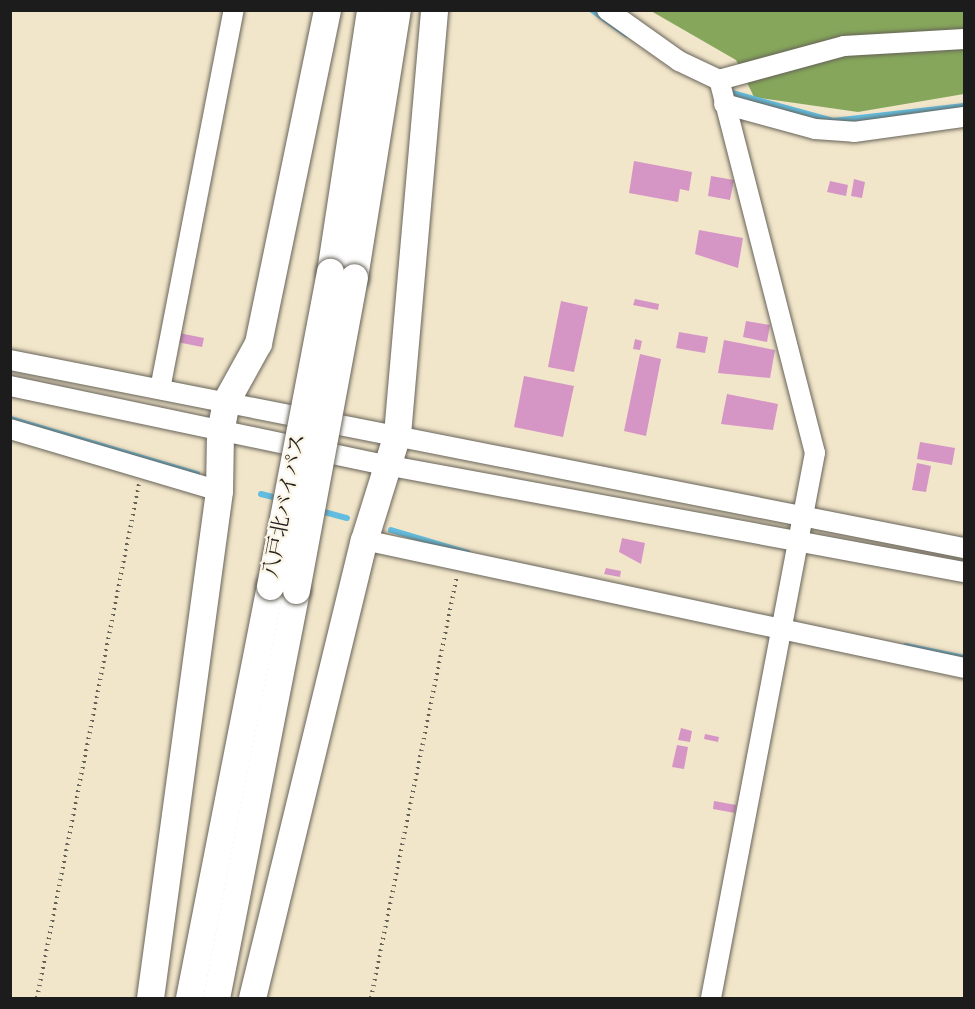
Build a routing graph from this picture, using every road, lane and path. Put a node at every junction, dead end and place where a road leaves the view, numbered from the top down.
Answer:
1 (234, 10) edge
2 (327, 10) edge
3 (370, 10) edge
4 (397, 10) edge
5 (434, 10) edge
6 (607, 10) edge
7 (964, 39) edge
8 (719, 80) junction
9 (724, 104) junction
10 (964, 117) edge
11 (342, 275) junction
12 (10, 360) edge
13 (10, 386) edge
14 (160, 389) junction
15 (226, 400) junction
16 (10, 429) edge
17 (220, 432) junction
18 (397, 434) junction
19 (391, 466) junction
20 (142, 468) junction
21 (219, 491) junction
22 (805, 514) junction
23 (364, 540) junction
24 (801, 540) junction
25 (964, 548) edge
26 (460, 561) junction
27 (964, 572) edge
28 (283, 588) junction
29 (782, 631) junction
30 (964, 668) edge
31 (37, 999) edge
32 (150, 999) edge
33 (189, 999) edge
34 (216, 999) edge
35 (252, 999) edge
36 (371, 999) edge
37 (711, 999) edge

1 - 14 street
2 - 15 highway
3 - 11 highway, 八戸北バイパス
4 - 11 highway, 八戸北バイパス
5 - 18 highway
6 - 8 street
7 - 8 street
8 - 9 street
9 - 10 street
9 - 22 street
11 - 28 highway, 八戸北バイパス, bridge
12 - 14 street
13 - 17 street
14 - 15 street
15 - 17 highway
15 - 18 street
16 - 20 street
17 - 19 street
17 - 21 highway
18 - 19 highway
18 - 22 street
19 - 23 highway
19 - 24 street
20 - 21 street
20 - 31 path
21 - 32 highway
22 - 24 street
22 - 25 street
23 - 26 street
23 - 35 highway
24 - 27 street
24 - 29 street
26 - 29 street
26 - 36 path
28 - 33 highway, 八戸北バイパス
28 - 34 highway, 八戸北バイパス
29 - 30 street
29 - 37 street

